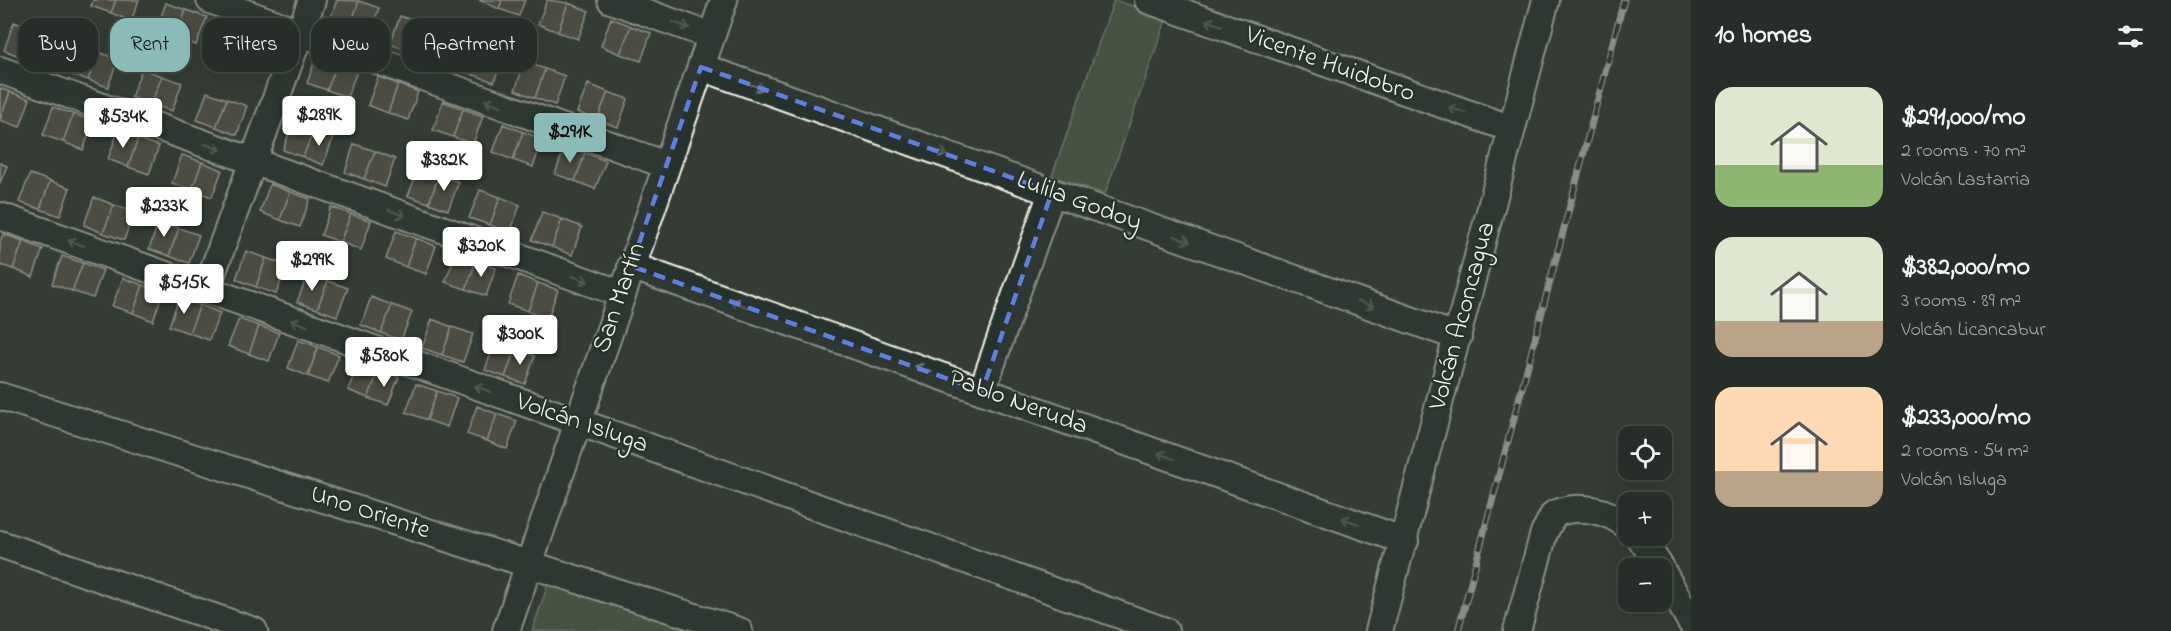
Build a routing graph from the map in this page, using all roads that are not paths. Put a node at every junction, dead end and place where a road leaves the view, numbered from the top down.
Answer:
1 (210, 0) edge
2 (312, 0) edge
3 (612, 0) edge
4 (724, 0) edge
5 (1149, 0) edge
6 (1546, 0) edge
7 (300, 33) junction
8 (711, 36) junction
9 (701, 67) junction
10 (0, 70) edge
11 (1512, 129) junction
12 (253, 161) junction
13 (666, 165) junction
14 (1052, 192) junction
15 (0, 216) edge
16 (632, 266) junction
17 (206, 290) junction
18 (622, 294) junction
19 (1458, 337) junction
20 (982, 391) junction
21 (0, 396) edge
22 (578, 423) junction
23 (1618, 520) edge
24 (1405, 541) junction
25 (0, 544) edge
26 (529, 564) junction
27 (1672, 589) edge
28 (1691, 622) edge
29 (254, 631) edge
30 (506, 631) edge
31 (739, 631) edge
32 (1165, 631) edge
33 (1379, 631) edge
34 (1517, 631) edge

1 - 7 street
2 - 7 street
3 -> 8 street
4 - 8 street, San Martín
11 -> 5 street, Vicente Huidobro
6 - 11 street, Volcán Aconcagua
7 - 12 street
13 -> 7 street
8 - 9 street, San Martín
9 - 13 street, San Martín
9 -> 14 street, Lulila Godoy
10 -> 12 street
11 - 19 street, Volcán Aconcagua
12 - 17 street
12 -> 18 street
13 - 16 street, San Martín
14 -> 19 street, Lulila Godoy
14 - 20 street
17 -> 15 street, Volcán Isluga
16 - 18 street, San Martín
20 -> 16 street, Pablo Neruda
22 -> 17 street, Volcán Isluga
18 - 22 street, San Martín
19 - 24 street, Volcán Aconcagua
24 -> 20 street, Pablo Neruda
21 - 26 street, Uno Oriente
22 - 26 street, San Martín
22 - 32 street, Volcán Isluga
23 - 34 street
24 - 33 street, Volcán Aconcagua
25 - 29 street
26 - 30 street, San Martín
26 - 31 street, Uno Oriente
27 - 28 street

